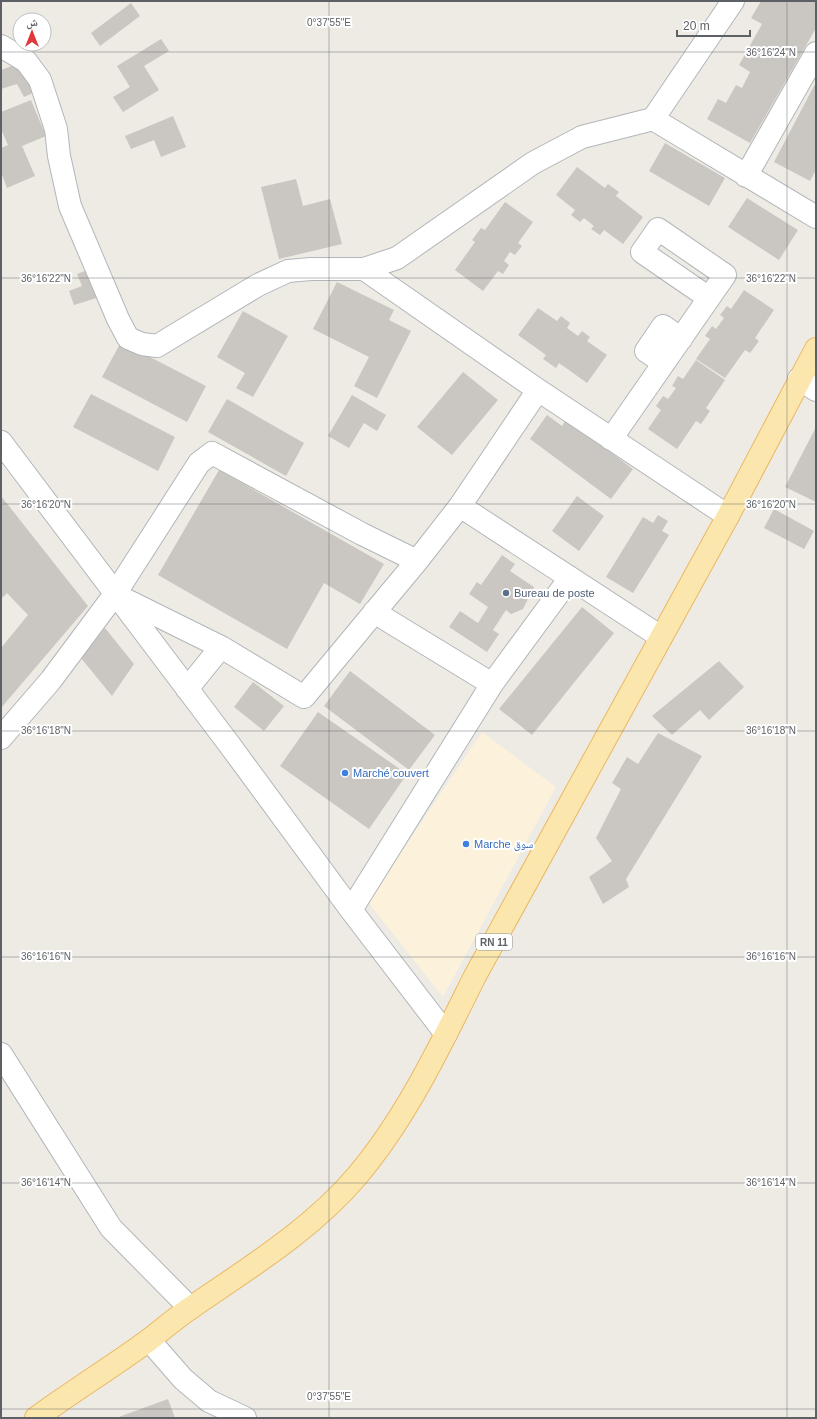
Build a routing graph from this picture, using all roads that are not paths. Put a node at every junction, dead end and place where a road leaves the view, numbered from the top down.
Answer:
1 (733, 1) edge
2 (1, 46) edge
3 (816, 52) edge
4 (653, 119) junction
5 (746, 176) junction
6 (816, 217) edge
7 (364, 269) junction
8 (709, 298) dead end
9 (816, 349) edge
10 (808, 385) edge
11 (538, 390) junction
12 (611, 439) junction
13 (1, 442) edge
14 (460, 506) junction
15 (728, 516) junction
16 (418, 561) junction
17 (570, 578) junction
18 (116, 594) junction
19 (374, 612) junction
20 (661, 637) junction
21 (221, 647) junction
22 (492, 684) junction
23 (187, 689) junction
24 (1, 738) edge
25 (351, 910) junction
26 (446, 1034) junction
27 (1, 1054) edge
28 (190, 1308) junction
29 (149, 1340) junction
30 (36, 1418) edge
31 (245, 1418) edge

1 - 4 street
2 - 7 street
3 - 5 street
4 - 5 street
4 - 7 street
5 - 6 street
7 - 11 street
8 - 12 street
9 - 10 main road, RN 11
10 - 15 main road, RN 11
11 - 12 street
11 - 14 street
12 - 15 street
13 - 18 street
14 - 16 street
14 - 17 street
15 - 20 main road, RN 11
16 - 18 street
16 - 19 street
17 - 20 street
17 - 22 street
18 - 21 street
18 - 23 street
18 - 24 street
19 - 21 street
19 - 22 street
20 - 26 main road, RN 11
21 - 23 street
22 - 25 street
23 - 25 street
25 - 26 street
26 - 28 main road, RN 11
27 - 28 street
28 - 29 main road, RN 11
29 - 30 main road, RN 11
29 - 31 street

